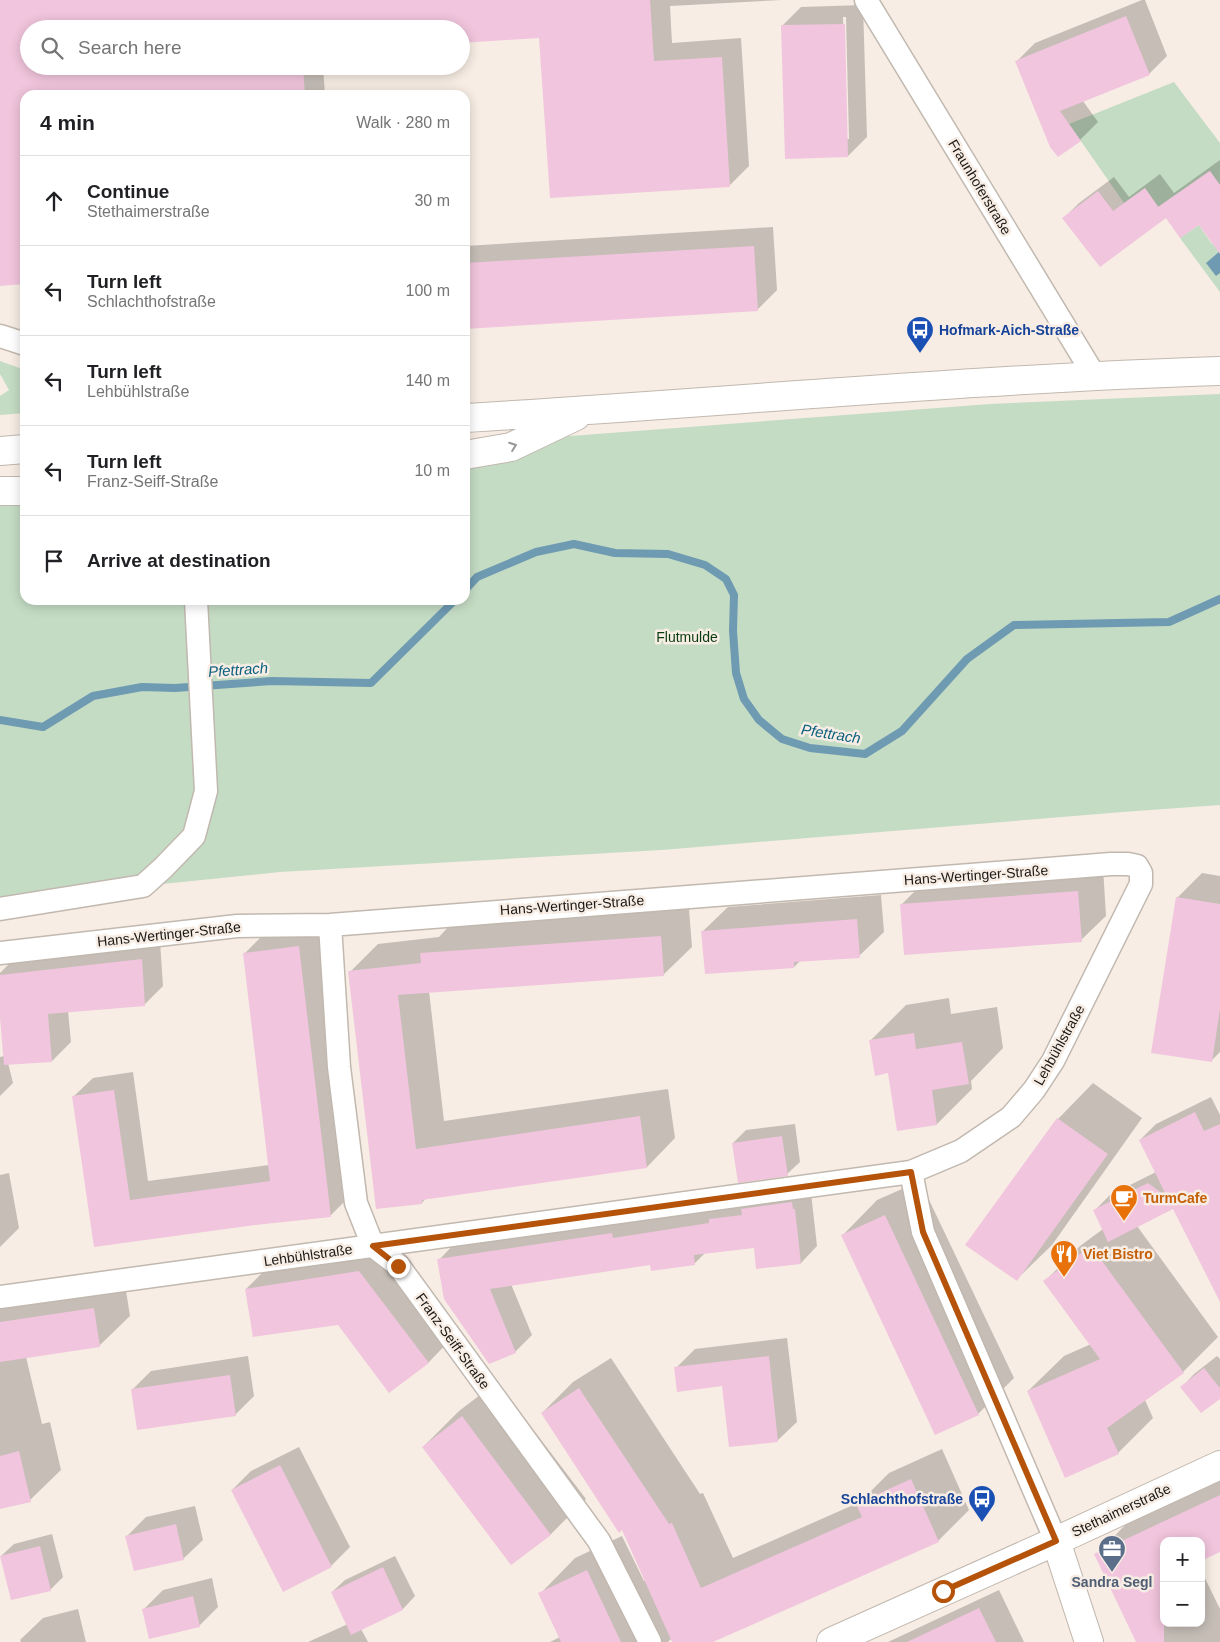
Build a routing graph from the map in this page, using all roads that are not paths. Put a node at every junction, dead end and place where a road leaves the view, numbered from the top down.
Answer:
1 (866, 0) edge
2 (0, 336) edge
3 (20, 342) edge
4 (1220, 371) edge
5 (1094, 375) junction
6 (587, 410) junction
7 (470, 418) edge
8 (20, 449) edge
9 (0, 451) edge
10 (470, 454) edge
11 (0, 491) edge
12 (20, 491) edge
13 (196, 605) edge
14 (1141, 873) joint
15 (0, 909) edge
16 (330, 925) junction
17 (0, 953) edge
18 (911, 1172) junction
19 (373, 1246) junction
20 (0, 1297) edge
21 (1220, 1465) edge
22 (1056, 1541) junction
23 (650, 1642) edge
24 (830, 1642) edge
25 (1089, 1642) edge

1 - 5 street, Fraunhoferstraße
2 - 3 street
4 - 5 main road
5 - 6 main road
6 - 7 main road
10 -> 6 main road
8 - 9 main road
11 - 12 main road
13 - 15 street
14 - 16 street, Hans-Wertinger-Straße
14 - 18 street, Lehbühlstraße
16 - 17 street, Hans-Wertinger-Straße
16 - 19 street, Franz-Seiff-Straße
18 - 19 street, Lehbühlstraße
18 - 22 street
19 - 20 street, Lehbühlstraße
19 - 23 street, Franz-Seiff-Straße
21 - 22 main road, Stethaimerstraße
22 - 24 main road, Stethaimerstraße
22 - 25 main road

